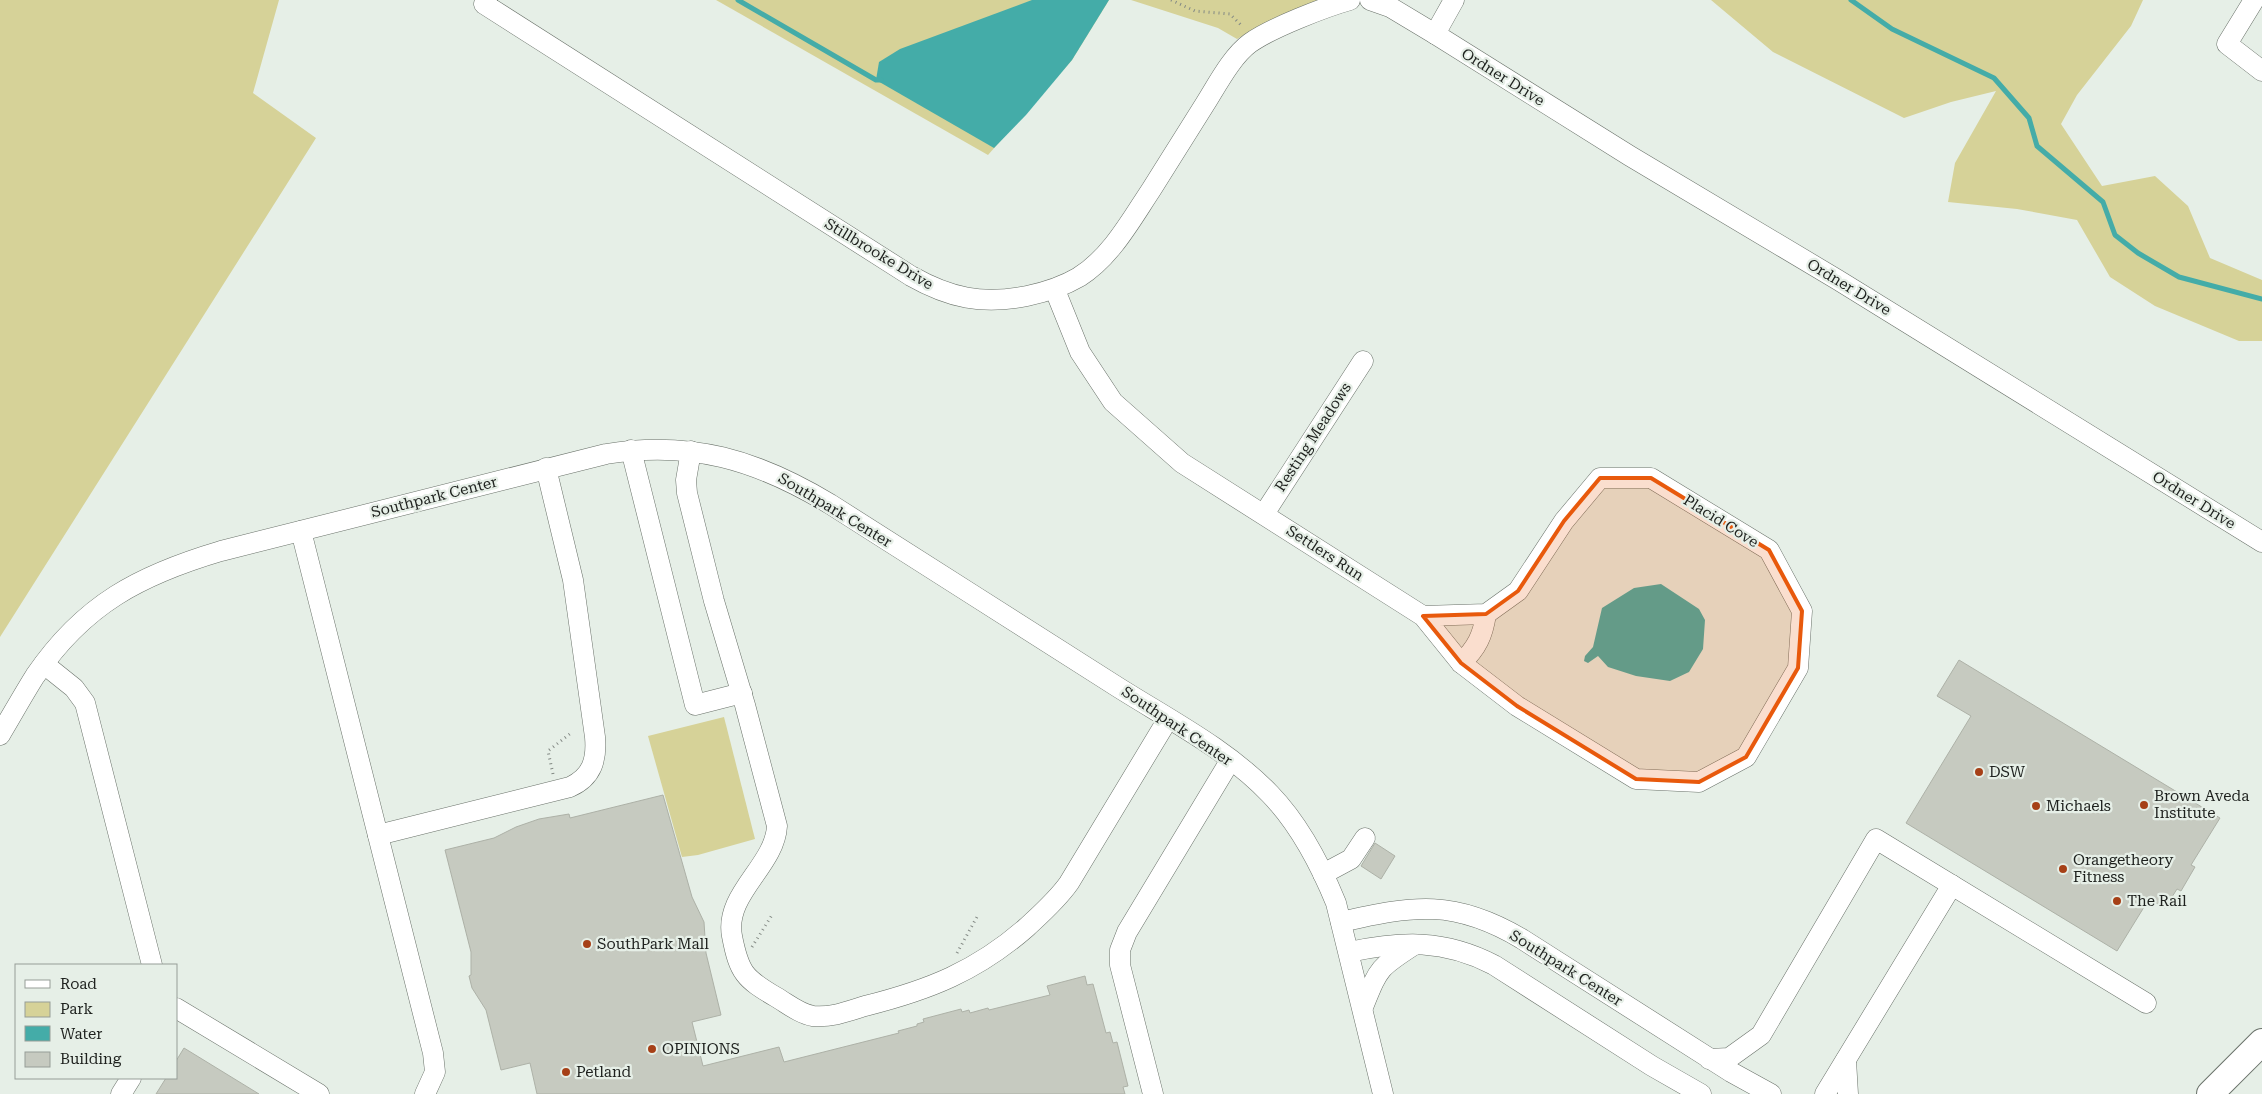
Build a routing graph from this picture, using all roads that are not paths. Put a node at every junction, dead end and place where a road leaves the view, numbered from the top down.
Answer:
1 (1350, 0) edge
2 (1370, 0) edge
3 (1454, 0) edge
4 (2254, 0) edge
5 (485, 2) edge
6 (1436, 34) junction
7 (2262, 71) edge
8 (1055, 290) junction
9 (1362, 361) dead end
10 (631, 450) junction
11 (691, 451) junction
12 (546, 468) junction
13 (1264, 514) junction
14 (301, 531) junction
15 (2262, 542) edge
16 (1486, 614) junction
17 (1423, 616) junction
18 (1461, 663) junction
19 (44, 664) junction
20 (742, 693) junction
21 (1168, 719) junction
22 (0, 735) edge
23 (1230, 761) junction
24 (1636, 778) joint
25 (378, 835) junction
26 (1365, 838) dead end
27 (1323, 874) junction
28 (1952, 885) junction
29 (1341, 922) junction
30 (1414, 945) junction
31 (1349, 952) junction
32 (152, 964) edge
33 (2146, 1003) dead end
34 (1363, 1007) junction
35 (178, 1009) edge
36 (2262, 1042) edge
37 (1709, 1059) junction
38 (1846, 1060) junction
39 (129, 1079) edge
40 (121, 1094) edge
41 (319, 1094) edge
42 (425, 1094) edge
43 (1153, 1094) edge
44 (1384, 1094) edge
45 (1701, 1094) edge
46 (1771, 1094) edge
47 (1825, 1094) edge
48 (1848, 1094) edge
49 (2210, 1094) edge

1 - 8 street, Stillbrooke Drive
2 - 6 street
3 - 6 street
4 - 7 street
5 - 8 street, Stillbrooke Drive
6 - 15 street, Ordner Drive
8 - 13 street, Settlers Run
9 - 13 street, Resting Meadows
10 - 11 street, Southpark Center
10 - 12 street, Southpark Center
10 - 20 street
11 - 20 street
11 - 21 street, Southpark Center
12 - 14 street, Southpark Center
12 - 25 street
13 - 17 street, Settlers Run
14 - 19 street, Southpark Center
14 - 25 street
16 - 17 street
16 - 18 street
16 - 24 street, Placid Cove
17 - 18 street, Settlers Run
18 - 24 street, Settlers Run
19 - 22 street, Southpark Center
19 - 32 street
20 - 21 street
21 - 23 street, Southpark Center
23 - 27 street, Southpark Center
23 - 43 street
25 - 42 street
26 - 27 street
27 - 29 street, Southpark Center
28 - 33 street
28 - 37 street
28 - 38 street
29 - 31 street, Southpark Center
29 - 37 street, Southpark Center
30 - 31 street
30 - 34 street
30 - 45 street
31 - 34 street, Southpark Center
34 - 44 street, Southpark Center
35 - 41 street
36 - 49 main road
37 - 46 street, Southpark Center
38 - 47 street
38 - 48 street
39 - 40 street

